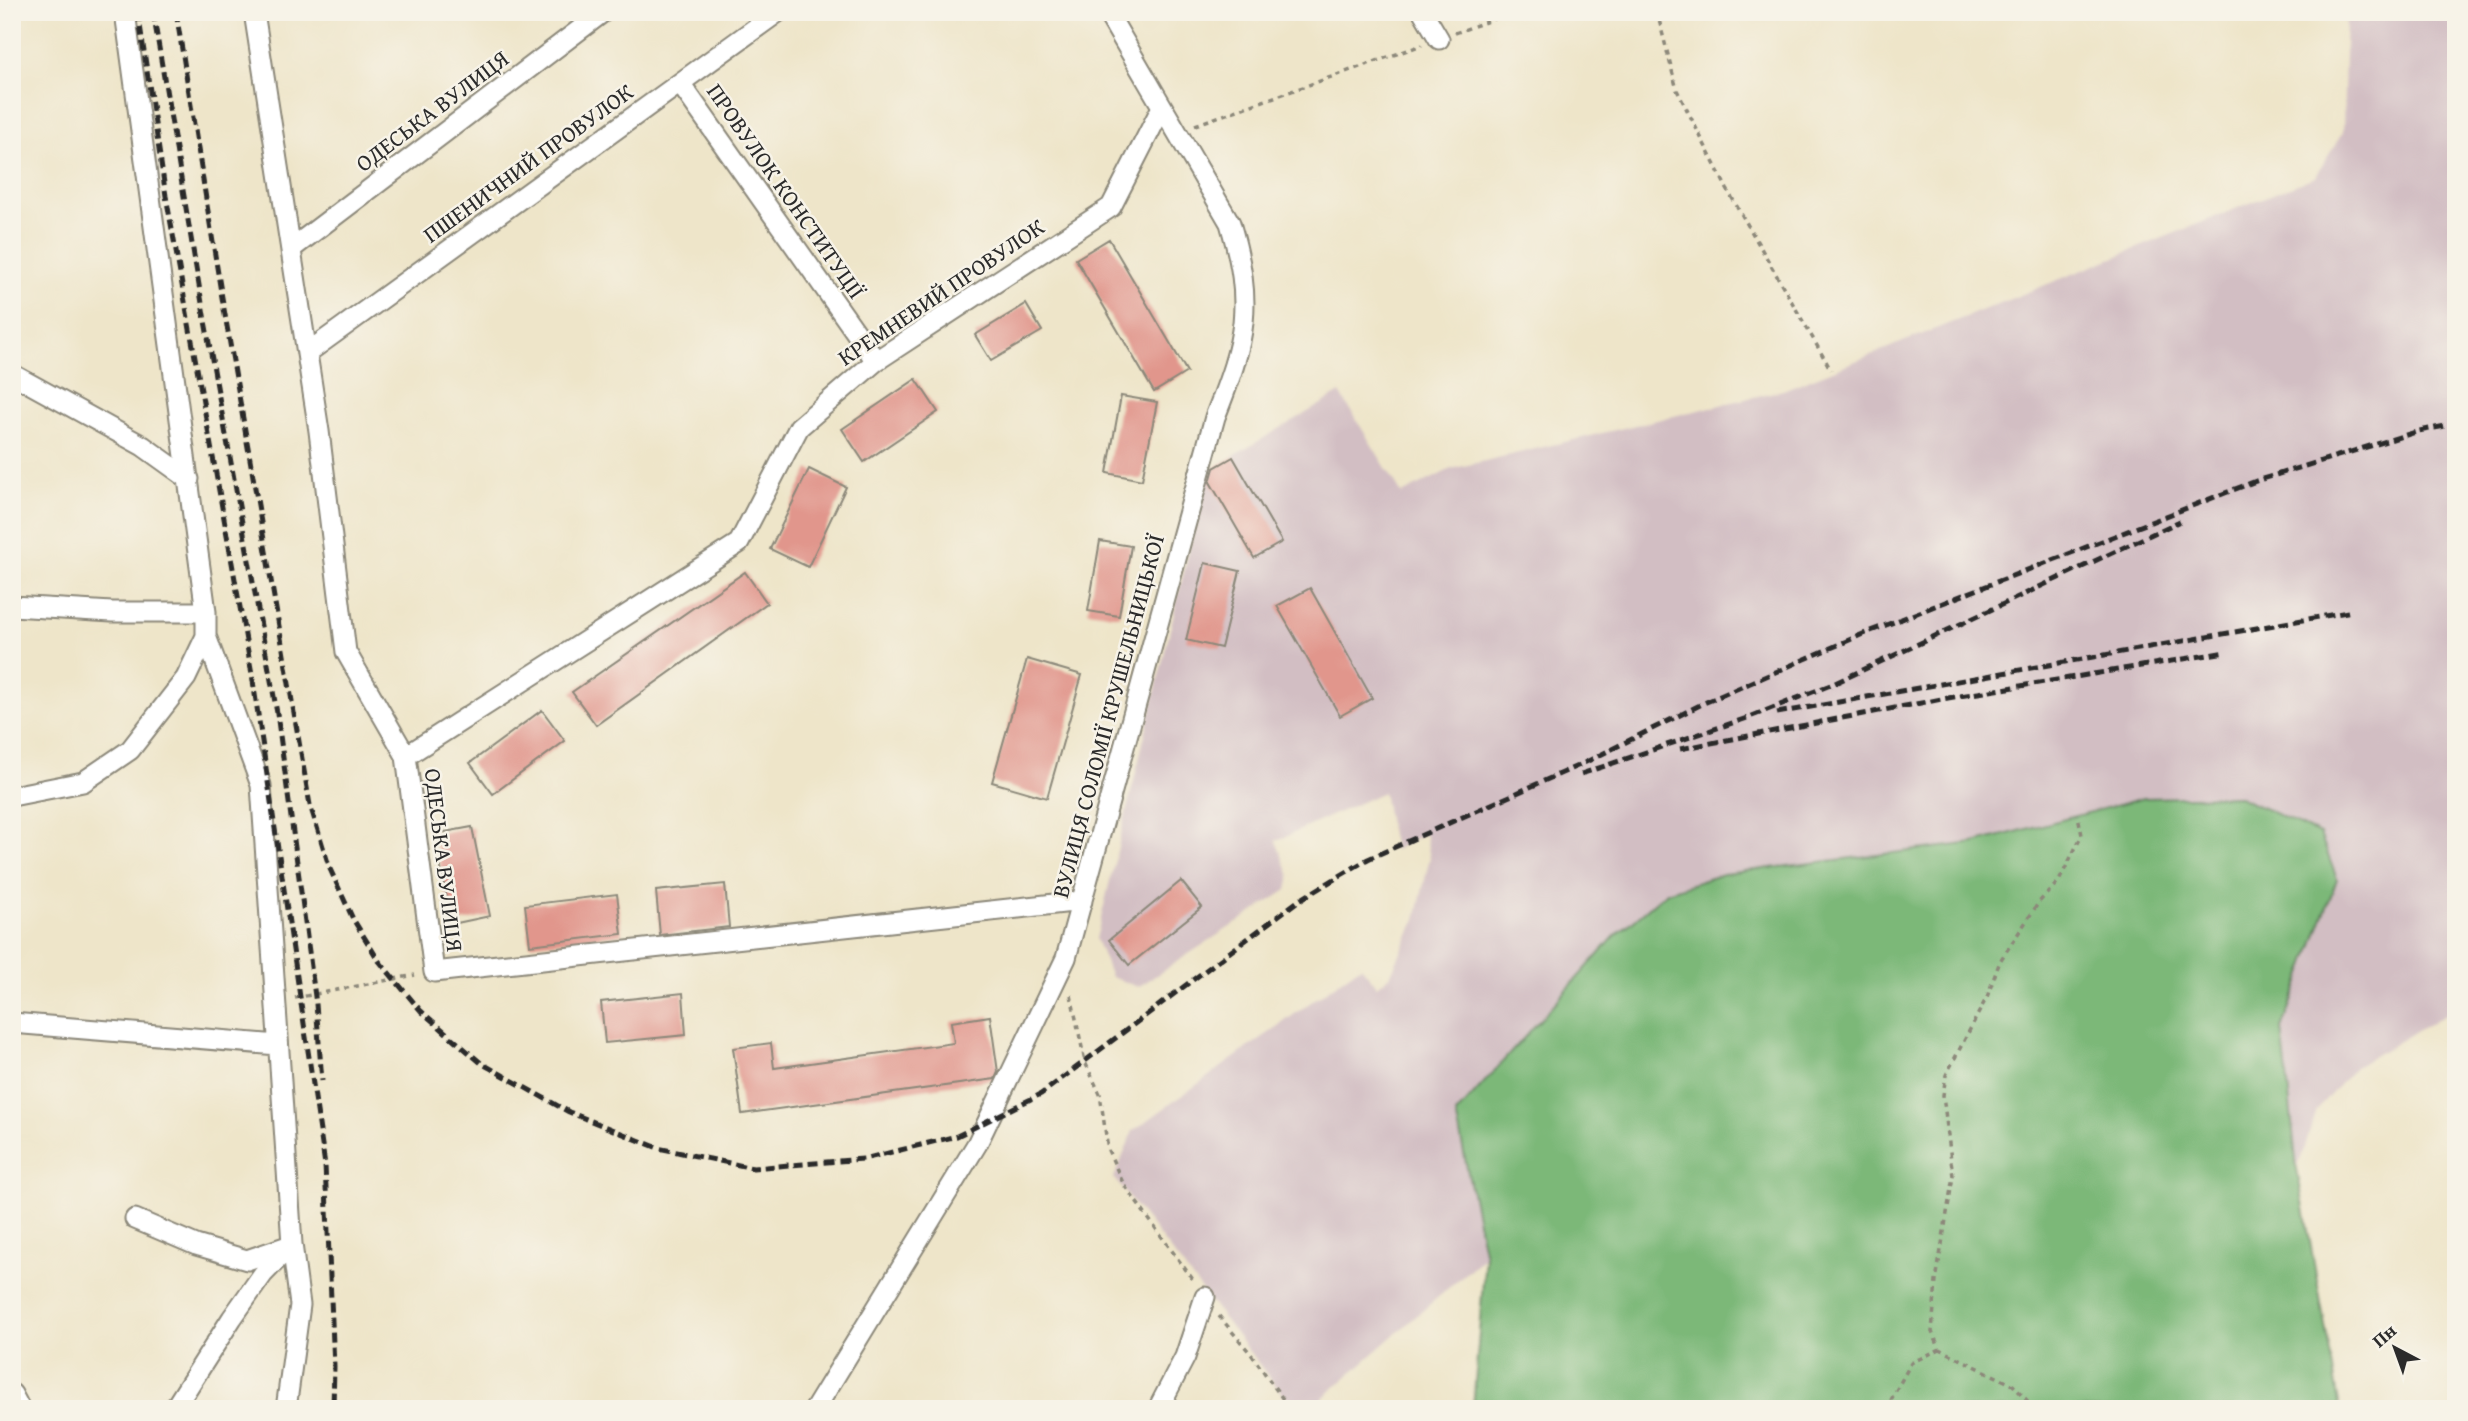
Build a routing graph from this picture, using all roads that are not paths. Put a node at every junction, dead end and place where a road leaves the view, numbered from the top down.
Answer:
1 (125, 12) edge
2 (254, 12) edge
3 (603, 12) edge
4 (778, 12) edge
5 (1107, 12) edge
6 (1423, 12) edge
7 (1438, 38) road end
8 (680, 83) junction
9 (1161, 109) junction
10 (291, 249) junction
11 (307, 353) junction
12 (876, 361) junction
13 (12, 374) edge
14 (189, 480) junction
15 (12, 606) edge
16 (206, 612) junction
17 (206, 636) junction
18 (406, 756) junction
19 (12, 796) edge
20 (1082, 901) junction
21 (12, 1023) edge
22 (278, 1045) junction
23 (135, 1219) dead end
24 (292, 1244) junction
25 (1205, 1297) road end
26 (12, 1394) edge
27 (20, 1409) edge
28 (174, 1409) edge
29 (286, 1409) edge
30 (815, 1409) edge
31 (1158, 1409) edge

1 - 14 street
2 - 10 street, ОДЕСЬКА ВУЛИЦЯ
3 - 10 street, ОДЕСЬКА ВУЛИЦЯ
4 - 8 street, ПШЕНИЧНИЙ ПРОВУЛОК
5 - 9 street, ВУЛИЦЯ СОЛОМІЇ КРУШЕЛЬНИЦЬКОЇ
6 - 7 street
8 - 11 street, ПШЕНИЧНИЙ ПРОВУЛОК
8 - 12 street, ПРОВУЛОК КОНСТИТУЦІЇ
9 - 12 street, КРЕМНЕВИЙ ПРОВУЛОК
9 - 20 street, ВУЛИЦЯ СОЛОМІЇ КРУШЕЛЬНИЦЬКОЇ
10 - 11 street, ОДЕСЬКА ВУЛИЦЯ
11 - 18 street, ОДЕСЬКА ВУЛИЦЯ
12 - 18 street, КРЕМНЕВИЙ ПРОВУЛОК
13 - 14 street
14 - 16 street
15 - 16 street
16 - 17 street
17 - 19 street
17 - 22 street
18 - 20 street, ОДЕСЬКА ВУЛИЦЯ
20 - 30 street, ВУЛИЦЯ СОЛОМІЇ КРУШЕЛЬНИЦЬКОЇ
21 - 22 street
22 - 24 street
23 - 24 street
24 - 28 street
24 - 29 street
25 - 31 street
26 - 27 street

